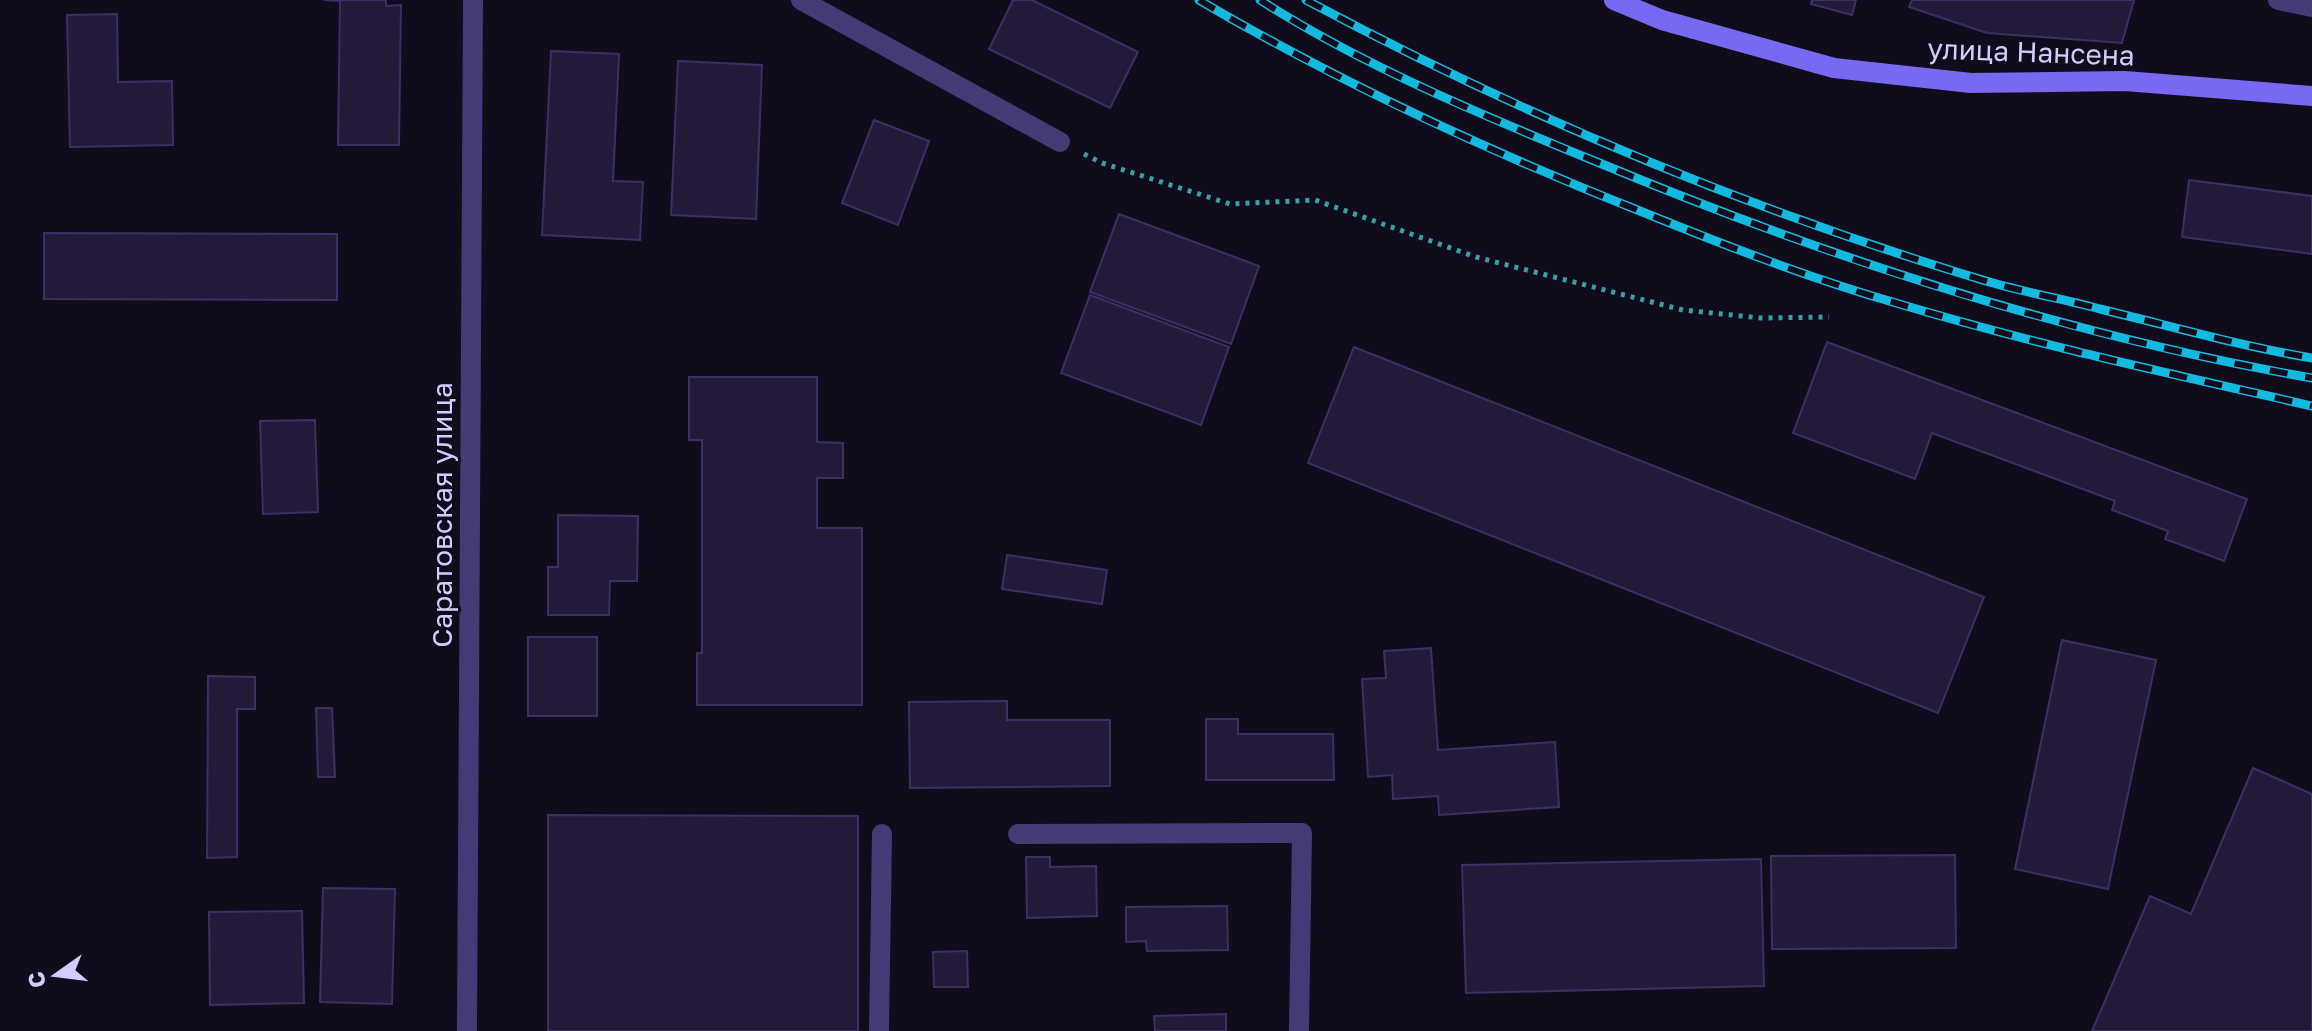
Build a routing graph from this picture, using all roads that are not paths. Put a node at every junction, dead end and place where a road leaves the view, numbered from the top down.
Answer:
1 (473, 0) edge
2 (801, 0) edge
3 (1614, 0) edge
4 (2278, 0) edge
5 (2312, 7) edge
6 (2312, 96) edge
7 (1060, 142) road end
8 (882, 834) dead end
9 (1018, 834) dead end
10 (467, 1031) edge
11 (879, 1031) edge
12 (1299, 1031) edge

1 - 10 street, Саратовская улица
2 - 7 street
3 - 6 main road, улица Нансена
4 - 5 street
8 - 11 street
9 - 12 street

